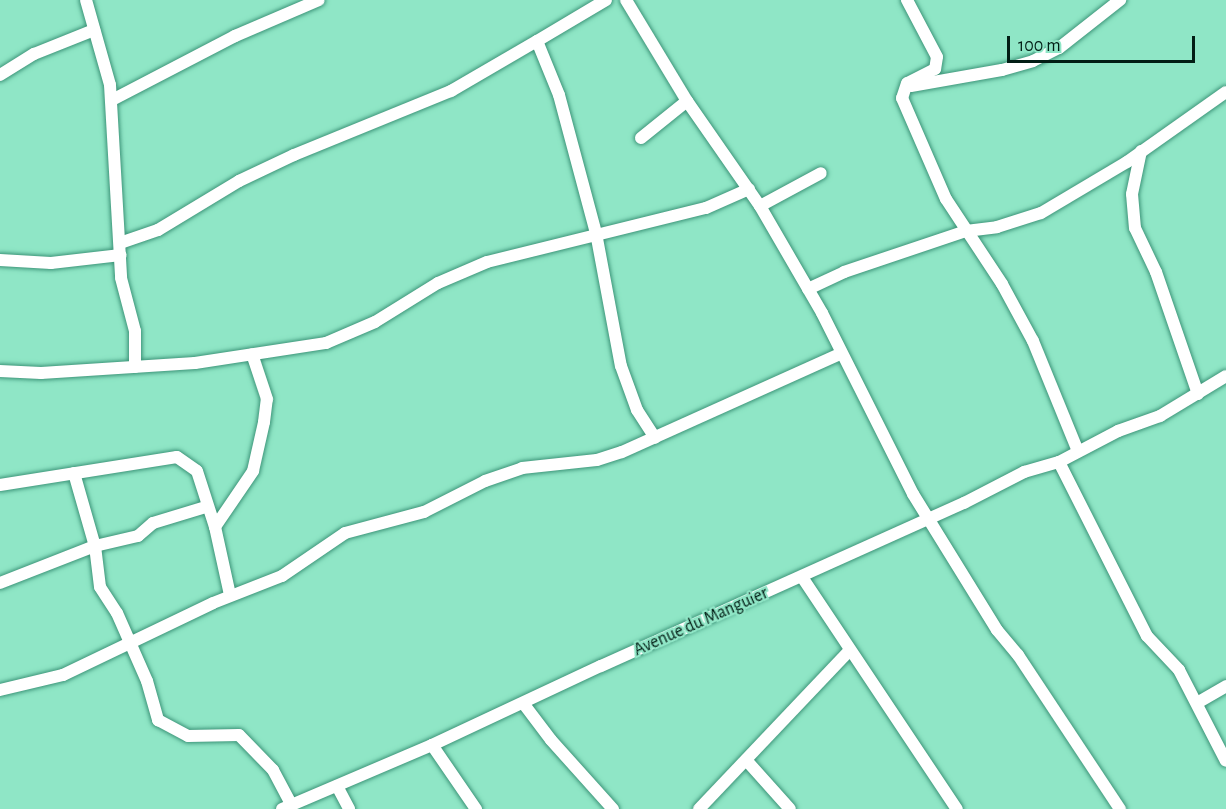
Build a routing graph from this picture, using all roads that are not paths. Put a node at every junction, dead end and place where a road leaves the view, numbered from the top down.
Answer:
1 (86, 0) edge
2 (319, 0) edge
3 (606, 0) edge
4 (626, 0) edge
5 (907, 0) edge
6 (1120, 0) edge
7 (94, 30) junction
8 (537, 40) junction
9 (0, 75) edge
10 (904, 87) junction
11 (1226, 92) edge
12 (112, 100) junction
13 (687, 100) junction
14 (641, 138) dead end
15 (1141, 151) junction
16 (821, 173) dead end
17 (749, 189) junction
18 (760, 206) junction
19 (966, 231) junction
20 (596, 233) junction
21 (120, 249) junction
22 (0, 260) edge
23 (808, 289) junction
24 (252, 354) junction
25 (840, 354) junction
26 (135, 367) junction
27 (0, 371) edge
28 (1226, 376) edge
29 (1198, 394) junction
30 (655, 438) junction
31 (1078, 451) junction
32 (1059, 462) junction
33 (74, 473) junction
34 (0, 484) edge
35 (206, 507) junction
36 (930, 516) junction
37 (215, 527) junction
38 (95, 546) junction
39 (802, 577) junction
40 (0, 583) edge
41 (230, 595) junction
42 (128, 644) junction
43 (850, 650) junction
44 (1226, 686) edge
45 (0, 690) edge
46 (524, 703) junction
47 (1197, 704) junction
48 (432, 746) junction
49 (747, 761) junction
50 (1226, 761) edge
51 (337, 786) junction
52 (287, 807) edge
53 (349, 809) edge
54 (476, 809) edge
55 (613, 809) edge
56 (699, 809) edge
57 (790, 809) edge
58 (957, 809) edge
59 (1120, 809) edge

1 - 7 street
2 - 12 street
3 - 8 street
4 - 13 street
5 - 10 street
6 - 10 street
7 - 9 street
7 - 12 street
8 - 20 street
8 - 21 street
10 - 19 street
11 - 15 street
12 - 21 street
13 - 14 street
13 - 17 street
15 - 19 street
15 - 29 street
16 - 18 street
17 - 18 street
17 - 20 street
18 - 23 street
19 - 23 street
19 - 31 street
20 - 24 street
20 - 30 street
21 - 22 street
21 - 26 street
23 - 25 street
24 - 26 street
24 - 37 street
25 - 30 street
25 - 36 street
26 - 27 street
28 - 29 street, Avenue du Manguier
29 - 31 street, Avenue du Manguier
30 - 41 street
31 - 32 street, Avenue du Manguier
32 - 36 street, Avenue du Manguier
32 - 47 street
33 - 34 street
33 - 35 street
33 - 38 street
35 - 37 street
35 - 38 street
36 - 39 street, Avenue du Manguier
36 - 59 street
37 - 41 street
38 - 40 street
38 - 42 street
39 - 43 street
39 - 46 street, Avenue du Manguier
41 - 42 street
42 - 45 street
42 - 52 street
43 - 49 street
43 - 58 street
44 - 47 street
46 - 48 street, Avenue du Manguier
46 - 55 street
47 - 50 street
48 - 51 street, Avenue du Manguier
48 - 54 street
49 - 56 street
49 - 57 street
51 - 52 street, Avenue du Manguier
51 - 53 street

